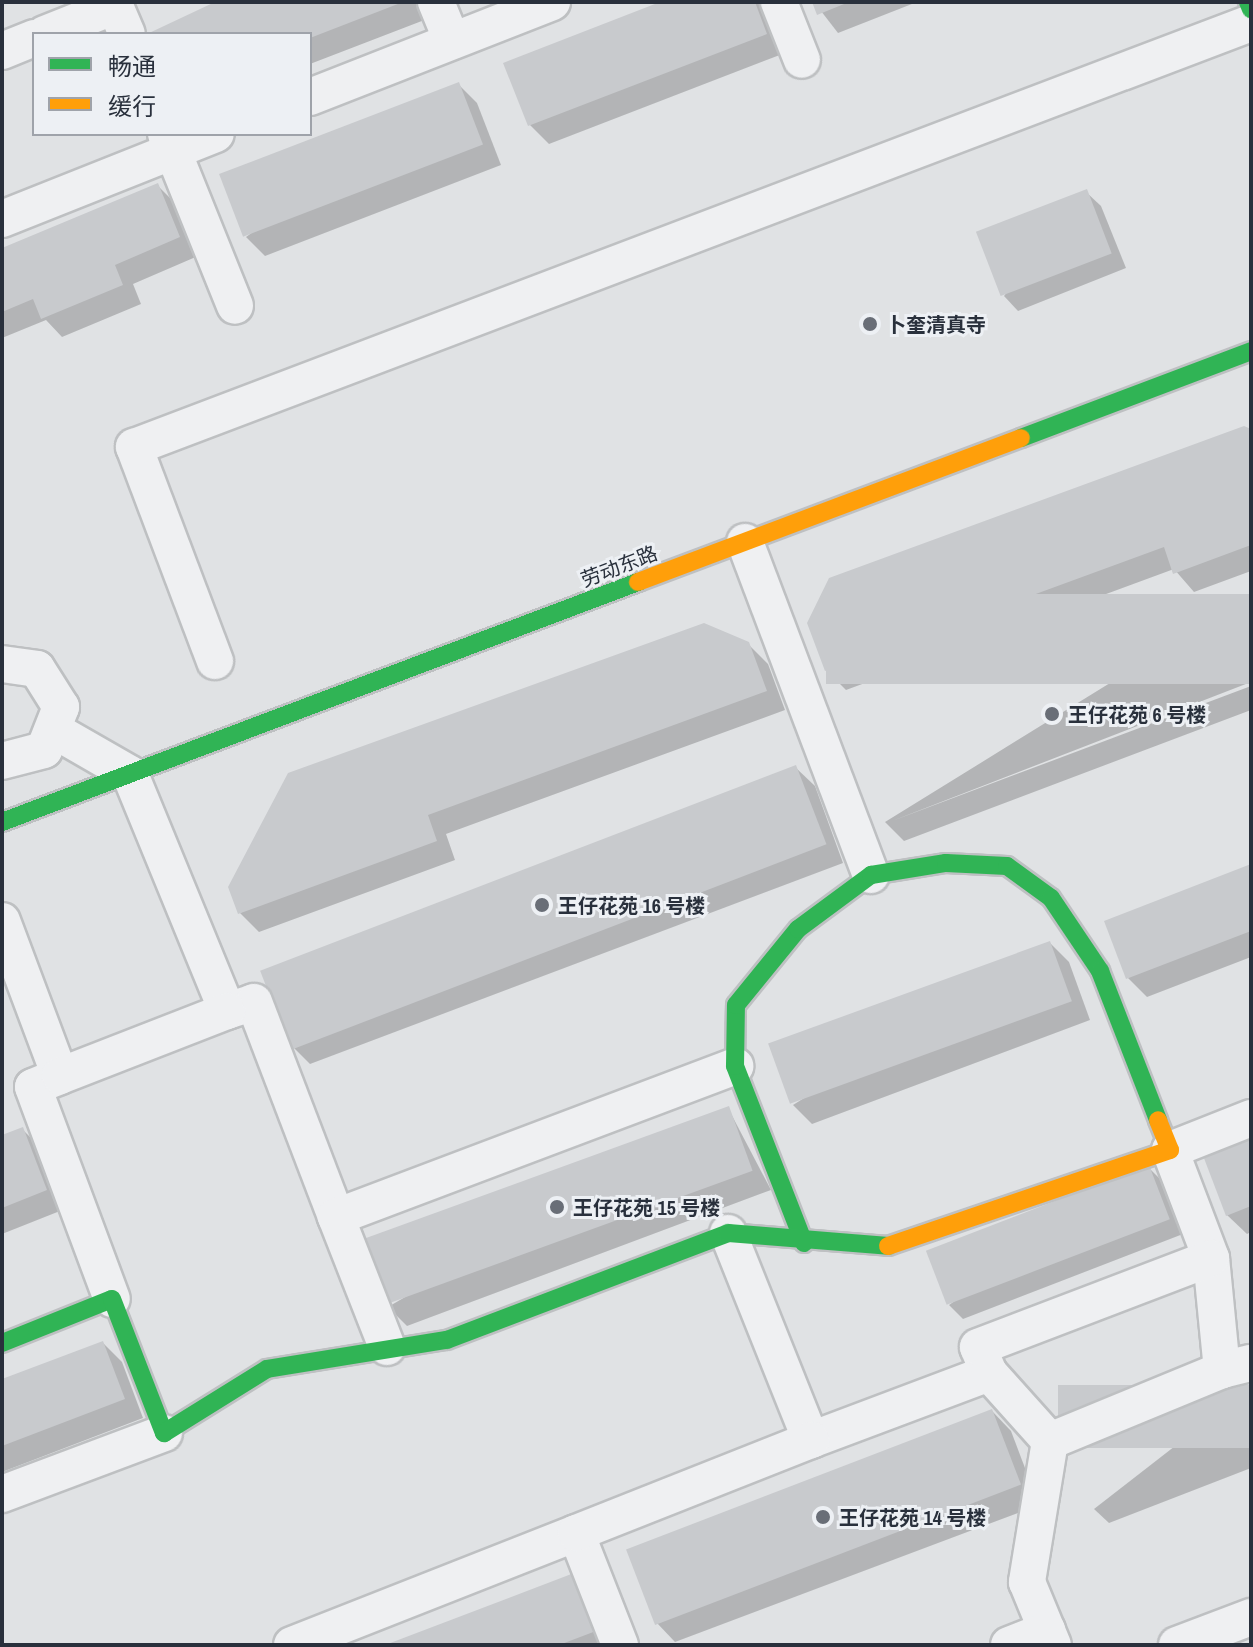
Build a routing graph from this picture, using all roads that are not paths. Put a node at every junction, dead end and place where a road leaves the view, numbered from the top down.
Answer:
1 (436, 2) edge
2 (552, 2) edge
3 (779, 2) edge
4 (1248, 2) edge
5 (1251, 9) edge
6 (122, 14) edge
7 (1251, 23) edge
8 (53, 32) edge
9 (32, 39) edge
10 (452, 41) junction
11 (2, 51) edge
12 (802, 60) dead end
13 (312, 96) edge
14 (204, 136) edge
15 (170, 142) edge
16 (2, 219) edge
17 (235, 306) dead end
18 (1251, 351) edge
19 (745, 542) junction
20 (215, 661) dead end
21 (2, 664) edge
22 (57, 732) junction
23 (2, 761) edge
24 (130, 774) junction
25 (2, 822) edge
26 (871, 875) junction
27 (2, 921) edge
28 (227, 1011) junction
29 (735, 1066) junction
30 (60, 1076) junction
31 (1251, 1118) edge
32 (1170, 1150) junction
33 (336, 1217) junction
34 (728, 1233) junction
35 (804, 1243) junction
36 (1211, 1258) junction
37 (112, 1299) junction
38 (2, 1343) edge
39 (387, 1347) junction
40 (1236, 1366) edge
41 (989, 1373) junction
42 (164, 1433) junction
43 (811, 1440) junction
44 (1050, 1441) junction
45 (2, 1494) edge
46 (576, 1533) junction
47 (1251, 1617) edge
48 (1050, 1638) edge
49 (292, 1645) edge
50 (620, 1645) edge
51 (1009, 1645) edge
52 (1177, 1645) edge

1 - 10 street
2 - 10 street
3 - 12 street
4 - 5 street
6 - 8 street
7 - 20 street
9 - 11 street
10 - 13 street
14 - 15 street
15 - 16 street
15 - 17 street
18 - 19 street, 劳动东路
19 - 24 street, 劳动东路
19 - 26 street
21 - 22 street
22 - 23 street
22 - 24 street
24 - 25 street, 劳动东路
24 - 28 street
26 - 29 street
26 - 32 street
27 - 30 street
28 - 30 street
28 - 33 street
29 - 33 street
29 - 35 street
30 - 37 street
31 - 32 street
32 - 35 street
32 - 36 street
33 - 39 street
34 - 35 street
34 - 39 street
34 - 43 street
36 - 40 street
36 - 41 street
37 - 38 street
37 - 42 street
39 - 42 street
40 - 44 street
41 - 43 street
41 - 44 street
42 - 45 street
43 - 46 street
44 - 48 street
46 - 49 street
46 - 50 street
47 - 52 street
48 - 51 street

